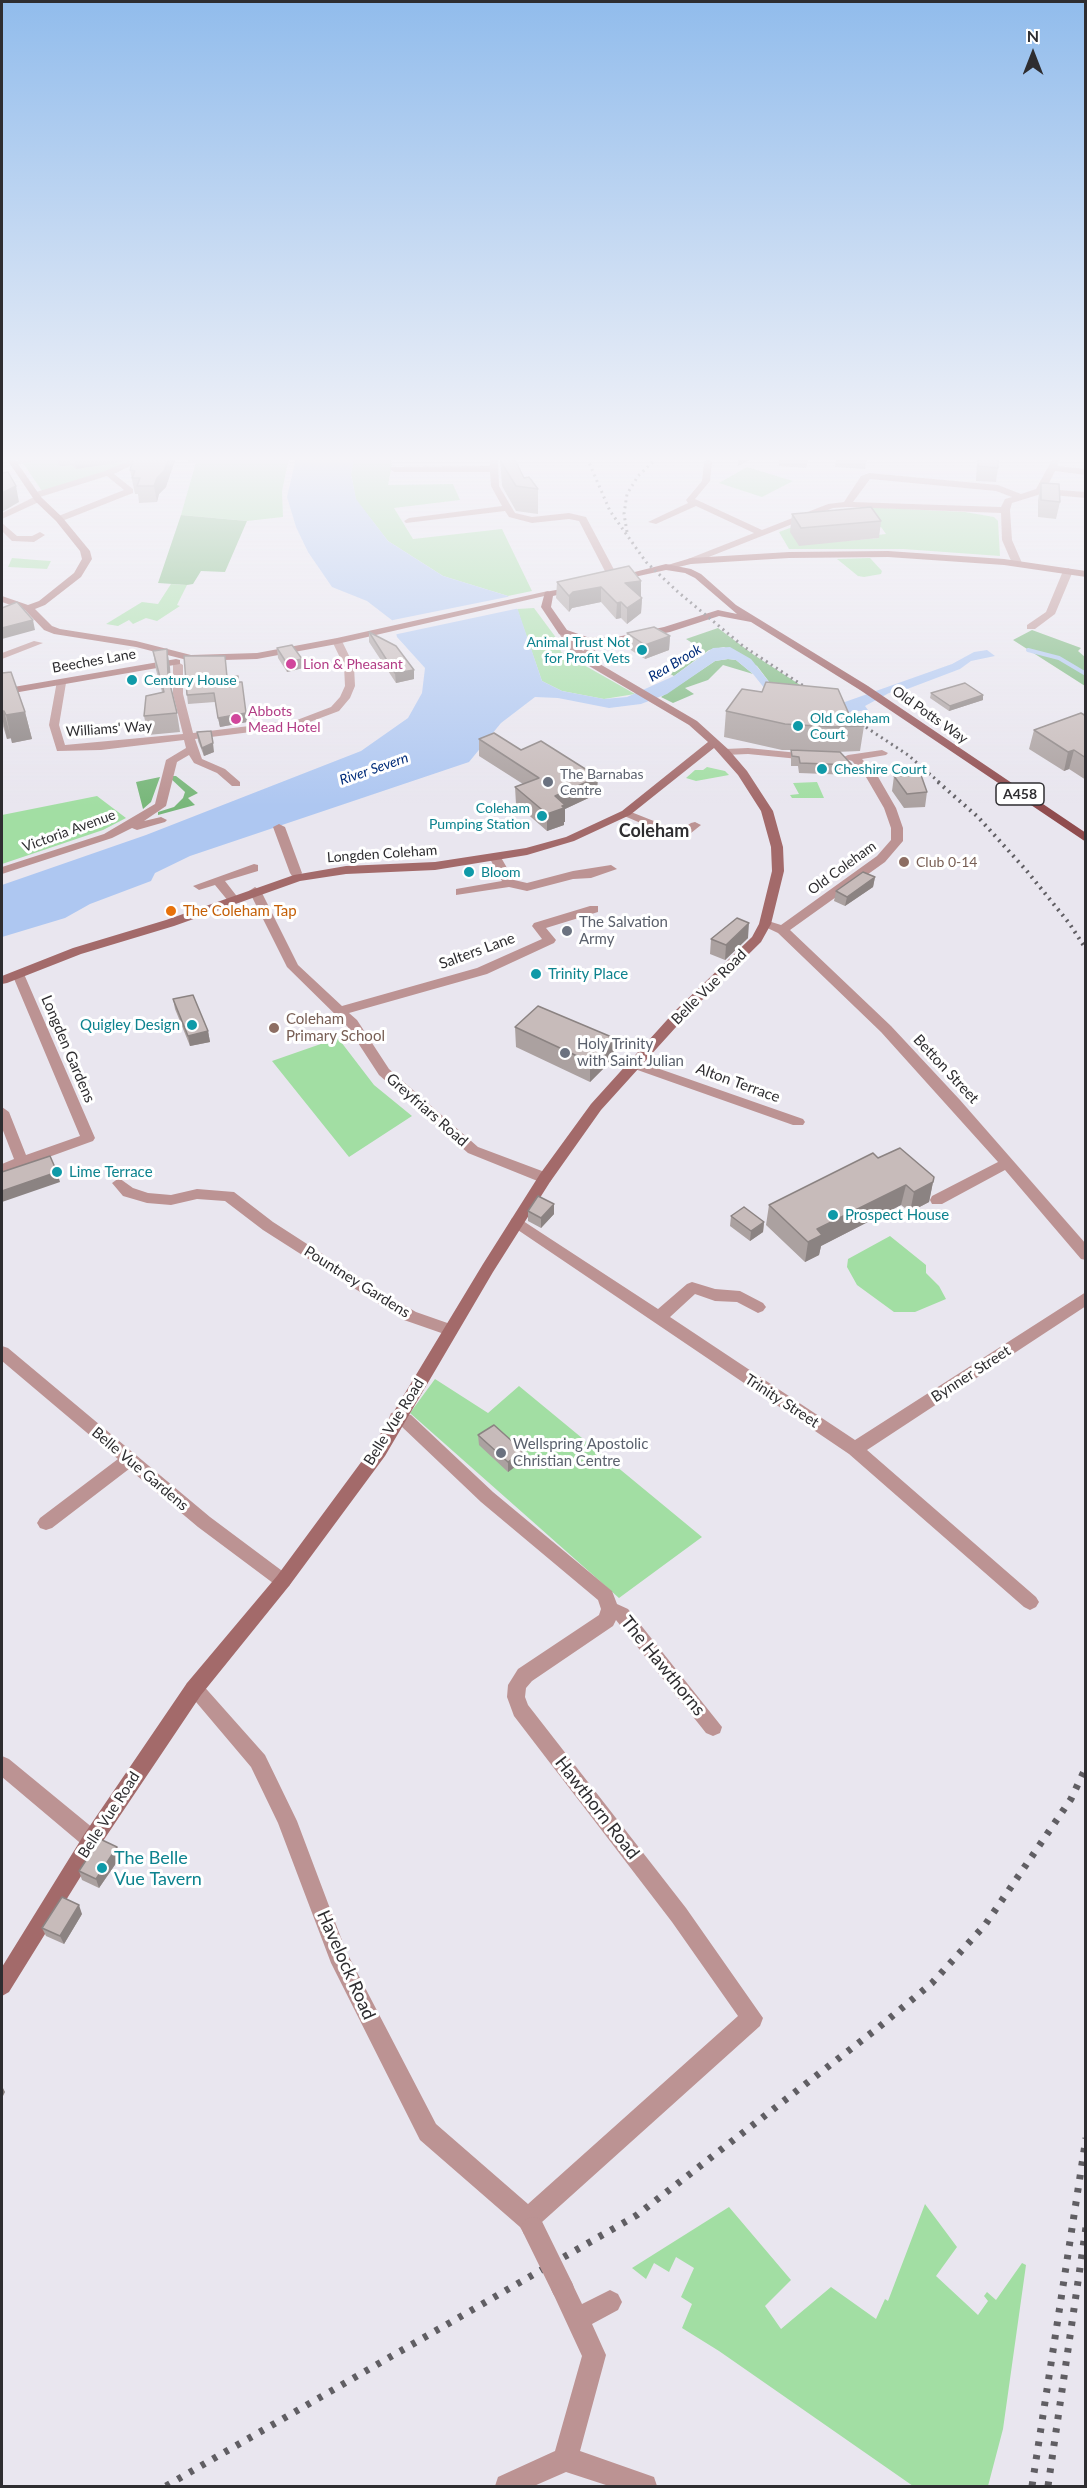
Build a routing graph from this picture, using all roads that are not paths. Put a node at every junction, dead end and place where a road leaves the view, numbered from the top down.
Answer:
1 (79, 574) edge
2 (607, 574) edge
3 (635, 574) edge
4 (694, 574) edge
5 (1067, 574) edge
6 (698, 576) joint
7 (610, 580) joint
8 (586, 585) edge
9 (548, 594) junction
10 (2, 599) edge
11 (518, 601) junction
12 (546, 607) junction
13 (733, 607) junction
14 (28, 608) junction
15 (724, 613) junction
16 (756, 620) junction
17 (1031, 627) dead end
18 (563, 632) junction
19 (337, 641) junction
20 (601, 641) junction
21 (38, 643) dead end
22 (2, 656) edge
23 (191, 658) junction
24 (588, 661) junction
25 (178, 665) dead end
26 (61, 683) junction
27 (2, 692) edge
28 (190, 737) junction
29 (714, 743) junction
30 (192, 749) junction
31 (725, 752) junction
32 (882, 753) dead end
33 (817, 758) edge
34 (840, 758) edge
35 (855, 758) junction
36 (236, 784) dead end
37 (626, 813) junction
38 (160, 820) dead end
39 (695, 825) dead end
40 (279, 827) dead end
41 (108, 836) junction
42 (1086, 839) edge
43 (495, 857) junction
44 (254, 868) dead end
45 (611, 869) dead end
46 (2, 871) edge
47 (296, 873) dead end
48 (217, 880) junction
49 (509, 883) junction
50 (199, 886) dead end
51 (255, 891) junction
52 (460, 892) dead end
53 (233, 899) junction
54 (594, 909) dead end
55 (765, 924) junction
56 (786, 928) junction
57 (18, 974) junction
58 (2, 980) edge
59 (341, 1011) junction
60 (634, 1064) junction
61 (2, 1112) edge
62 (798, 1122) dead end
63 (22, 1162) junction
64 (1007, 1163) junction
65 (2, 1169) edge
66 (545, 1178) junction
67 (119, 1183) dead end
68 (937, 1200) dead end
69 (517, 1222) junction
70 (1086, 1255) edge
71 (1086, 1298) edge
72 (758, 1307) dead end
73 (660, 1316) junction
74 (450, 1330) junction
75 (2, 1352) edge
76 (397, 1418) junction
77 (855, 1449) junction
78 (129, 1460) junction
79 (46, 1523) dead end
80 (283, 1581) junction
81 (1030, 1602) dead end
82 (610, 1609) junction
83 (194, 1689) junction
84 (713, 1727) dead end
85 (2, 1765) edge
86 (92, 1840) junction
87 (2, 1985) edge
88 (530, 2224) junction
89 (610, 2302) dead end
90 (577, 2319) junction
91 (565, 2459) junction
92 (507, 2487) edge
93 (645, 2487) edge

1 - 14 street
2 - 7 street
3 - 7 main road, A458
4 - 6 main road, Old Potts Way / A458
5 - 17 street
6 - 13 main road, Old Potts Way / A458
8 - 9 main road
9 - 11 street
9 - 12 main road
10 - 14 street
11 - 12 street
11 - 19 street
12 - 18 main road
13 - 15 main road, A458
13 - 16 main road, Old Potts Way / A458
14 - 23 street
15 - 16 main road, Old Potts Way / A458
15 - 20 main road, A458
16 - 42 main road, Old Potts Way / A458
18 - 20 main road, A458
18 - 24 street, Belle Vue Road
19 - 23 street
19 - 28 street
20 - 24 street
21 - 22 street
23 - 26 street, Beeches Lane
24 - 29 street, Belle Vue Road
25 - 28 street
26 - 27 street, Beeches Lane
26 - 28 street, Williams' Way
28 - 30 street
29 - 31 street, Belle Vue Road
29 - 37 street, Longden Coleham
30 - 36 street
30 - 41 street, Victoria Avenue
31 - 33 street
31 - 55 street, Belle Vue Road
32 - 35 street
34 - 35 street
35 - 56 street, Old Coleham
37 - 39 street
37 - 43 street, Longden Coleham
38 - 41 street
40 - 47 street
41 - 46 street, Victoria Avenue
43 - 49 street
43 - 51 street, Longden Coleham
44 - 48 street
45 - 49 street
48 - 50 street
48 - 53 street
49 - 52 street
51 - 53 street, Longden Coleham
51 - 59 street, Greyfriars Road
53 - 57 street, Longden Coleham
54 - 59 street, Salters Lane
55 - 56 street, Betton Street
55 - 60 street, Belle Vue Road
56 - 64 street, Betton Street
57 - 58 street, Longden Coleham
57 - 63 street, Longden Gardens
59 - 66 street, Greyfriars Road
60 - 62 street, Alton Terrace
60 - 66 street, Belle Vue Road
61 - 63 street
63 - 65 street
64 - 68 street
64 - 70 street, Betton Street
66 - 69 street, Belle Vue Road
67 - 74 street, Pountney Gardens
69 - 73 street, Trinity Street
69 - 74 street, Belle Vue Road
71 - 77 street, Bynner Street
72 - 73 street
73 - 77 street, Trinity Street
74 - 76 street, Belle Vue Road
75 - 78 street, Belle Vue Gardens
76 - 80 street, Belle Vue Road
76 - 82 street
77 - 81 street, Trinity Street
78 - 79 street
78 - 80 street, Belle Vue Gardens
80 - 83 street, Belle Vue Road
82 - 84 street, The Hawthorns
82 - 88 street, Hawthorn Road
83 - 86 street, Belle Vue Road
83 - 88 street, Havelock Road
85 - 86 street
86 - 87 street, Belle Vue Road
88 - 90 street, bridge
89 - 90 street
90 - 91 street
91 - 92 street
91 - 93 street

